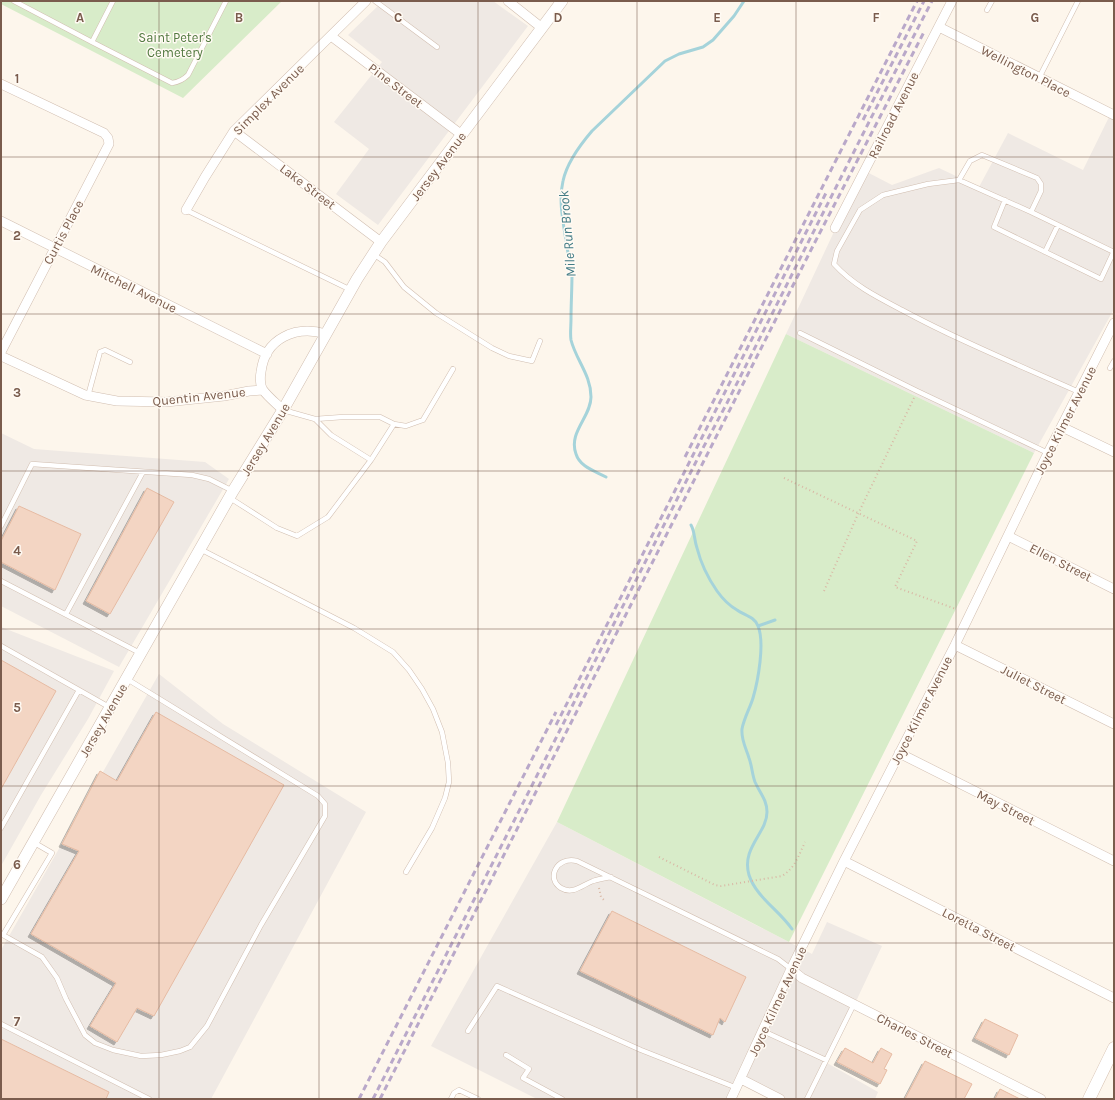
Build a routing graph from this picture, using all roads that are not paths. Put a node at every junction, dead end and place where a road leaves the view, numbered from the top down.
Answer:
1 (14, 1) edge
2 (113, 1) edge
3 (226, 1) edge
4 (366, 1) edge
5 (375, 1) edge
6 (508, 1) edge
7 (562, 1) edge
8 (952, 1) edge
9 (992, 1) edge
10 (1078, 1) edge
11 (987, 10) dead end
12 (939, 27) junction
13 (542, 28) junction
14 (331, 36) junction
15 (92, 42) junction
16 (437, 47) dead end
17 (1039, 78) junction
18 (1, 84) edge
19 (1114, 115) edge
20 (234, 131) junction
21 (462, 135) junction
22 (959, 180) junction
23 (1006, 200) junction
24 (186, 210) joint
25 (1031, 212) junction
26 (1, 222) edge
27 (1058, 225) junction
28 (835, 228) dead end
29 (381, 242) junction
30 (54, 248) junction
31 (1045, 252) junction
32 (1114, 252) edge
33 (373, 254) junction
34 (351, 290) junction
35 (1114, 323) edge
36 (800, 333) dead end
37 (326, 334) junction
38 (540, 341) dead end
39 (1, 352) edge
40 (267, 354) junction
41 (1, 356) edge
42 (1114, 361) edge
43 (130, 362) dead end
44 (1110, 368) dead end
45 (453, 369) dead end
46 (262, 390) junction
47 (1079, 392) junction
48 (88, 396) junction
49 (283, 410) junction
50 (315, 419) junction
51 (394, 424) junction
52 (1062, 427) junction
53 (1114, 452) edge
54 (1048, 453) junction
55 (371, 460) junction
56 (143, 472) junction
57 (231, 494) junction
58 (1, 526) edge
59 (1008, 536) junction
60 (200, 549) junction
61 (1, 581) edge
62 (1114, 589) edge
63 (66, 614) junction
64 (955, 645) junction
65 (1, 646) edge
66 (141, 653) junction
67 (126, 679) junction
68 (79, 690) junction
69 (109, 708) junction
70 (1114, 724) edge
71 (898, 753) junction
72 (1, 828) edge
73 (33, 842) junction
74 (844, 861) junction
75 (1114, 861) edge
76 (406, 872) dead end
77 (611, 877) junction
78 (1, 899) edge
79 (2, 935) edge
80 (791, 969) junction
81 (1114, 998) edge
82 (854, 1004) junction
83 (1, 1024) edge
84 (468, 1031) dead end
85 (763, 1031) junction
86 (1114, 1048) edge
87 (506, 1054) dead end
88 (826, 1060) junction
89 (741, 1079) junction
90 (736, 1088) junction
91 (149, 1099) edge
92 (451, 1099) edge
93 (478, 1099) edge
94 (562, 1099) edge
95 (731, 1099) edge
96 (780, 1099) edge
97 (807, 1099) edge
98 (1041, 1099) edge
99 (1089, 1099) edge

1 - 15 lane
2 - 15 lane
3 - 15 lane
4 - 14 street, Simplex Avenue
5 - 16 lane
6 - 13 street
7 - 13 street, Jersey Avenue
8 - 12 street, Railroad Avenue
9 - 11 lane
10 - 17 lane
12 - 17 street, Wellington Place
12 - 28 street, Railroad Avenue
13 - 21 street, Jersey Avenue
14 - 20 street, Simplex Avenue
14 - 21 street, Pine Street
17 - 19 street, Wellington Place
18 - 30 street, Curtis Place
20 - 24 street, Simplex Avenue
20 - 29 street, Lake Street
21 - 29 street, Jersey Avenue
22 - 23 lane
22 - 25 lane
22 - 47 lane
23 - 25 lane
23 - 31 lane
24 - 34 lane
25 - 27 lane
26 - 30 street, Mitchell Avenue
27 - 31 lane
27 - 32 lane
29 - 33 street, Jersey Avenue
30 - 39 street, Curtis Place
30 - 40 street, Mitchell Avenue
31 - 32 lane
33 - 34 street, Jersey Avenue
33 - 38 lane
34 - 37 street, Jersey Avenue
35 - 47 street, Joyce Kilmer Avenue
36 - 54 lane
37 - 40 street
37 - 49 street, Jersey Avenue
40 - 46 street
41 - 48 street, Quentin Avenue
42 - 44 lane
43 - 48 lane
45 - 51 lane
46 - 48 street, Quentin Avenue
46 - 49 street
47 - 52 street, Joyce Kilmer Avenue
49 - 50 lane
49 - 57 street, Jersey Avenue
50 - 51 lane
50 - 55 lane
51 - 55 lane
52 - 53 street
52 - 54 street, Joyce Kilmer Avenue
54 - 59 street, Joyce Kilmer Avenue
55 - 57 lane
56 - 57 lane
56 - 58 lane
56 - 63 lane
57 - 60 street, Jersey Avenue
59 - 62 street, Ellen Street
59 - 64 street, Joyce Kilmer Avenue
60 - 66 street, Jersey Avenue
60 - 76 lane
61 - 63 lane
63 - 66 lane
64 - 70 street, Juliet Street
64 - 71 street, Joyce Kilmer Avenue
65 - 68 lane
66 - 67 street, Jersey Avenue
67 - 69 street, Jersey Avenue
67 - 79 lane
68 - 69 lane
68 - 72 lane
69 - 73 street, Jersey Avenue
71 - 74 street, Joyce Kilmer Avenue
71 - 75 street, May Street
73 - 78 street, Jersey Avenue
73 - 79 lane
74 - 80 street, Joyce Kilmer Avenue
74 - 81 street, Loretta Street
77 - 77 lane
77 - 80 lane
80 - 82 street, Charles Street
80 - 85 street, Joyce Kilmer Avenue
82 - 88 lane
82 - 98 street, Charles Street
83 - 91 lane
84 - 90 lane
85 - 88 lane
85 - 89 street, Joyce Kilmer Avenue
86 - 99 main road
87 - 94 lane
88 - 97 lane
89 - 90 street, Joyce Kilmer Avenue
89 - 96 street
90 - 95 street, Joyce Kilmer Avenue
92 - 93 lane

